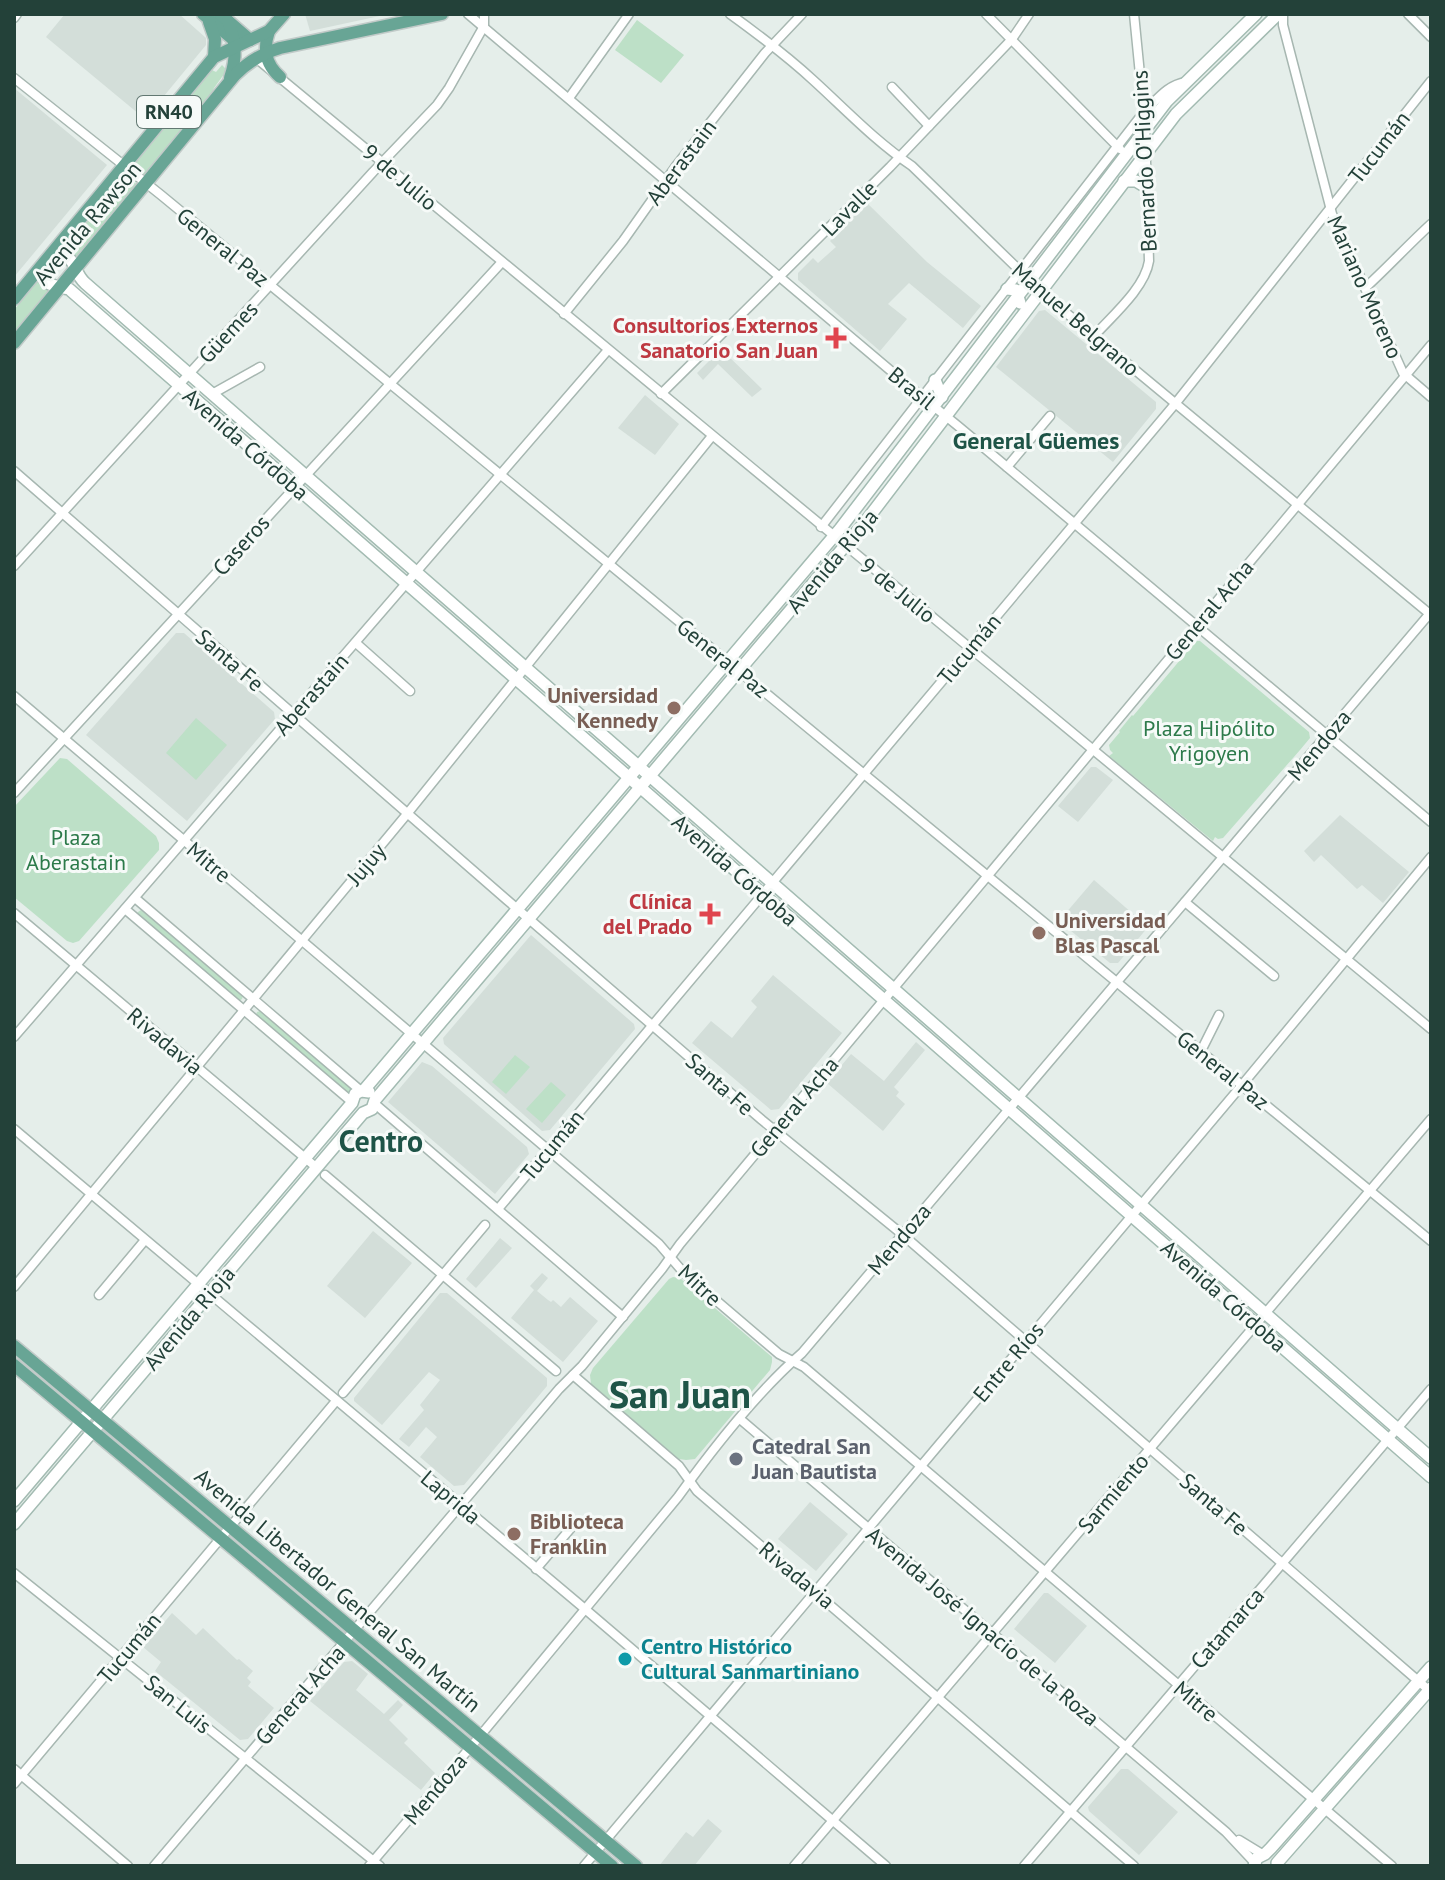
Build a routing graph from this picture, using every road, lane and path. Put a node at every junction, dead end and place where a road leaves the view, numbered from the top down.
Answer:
1 (284, 14) edge
2 (442, 14) edge
3 (468, 14) edge
4 (484, 14) edge
5 (629, 14) edge
6 (730, 14) edge
7 (802, 14) edge
8 (986, 14) edge
9 (1029, 14) edge
10 (1134, 14) edge
11 (1408, 14) edge
12 (204, 15) edge
13 (224, 18) edge
14 (1251, 18) edge
15 (1279, 18) edge
16 (484, 26) junction
17 (269, 31) junction
18 (1431, 37) edge
19 (1011, 40) junction
20 (240, 43) junction
21 (773, 45) junction
22 (261, 56) junction
23 (214, 57) junction
24 (280, 77) joint
25 (14, 78) edge
26 (1431, 81) edge
27 (1187, 82) junction
28 (892, 87) dead end
29 (224, 88) junction
30 (1173, 95) junction
31 (569, 98) junction
32 (1144, 112) junction
33 (929, 126) junction
34 (1145, 131) junction
35 (1122, 151) junction
36 (1145, 154) junction
37 (899, 157) junction
38 (383, 162) junction
39 (123, 167) junction
40 (666, 180) junction
41 (1124, 181) junction
42 (145, 184) junction
43 (1146, 187) junction
44 (1104, 208) junction
45 (1330, 208) junction
46 (1431, 224) edge
47 (1068, 231) junction
48 (53, 252) junction
49 (502, 262) junction
50 (76, 268) junction
51 (39, 269) junction
52 (1020, 271) junction
53 (780, 277) junction
54 (270, 286) junction
55 (59, 288) junction
56 (1365, 288) junction
57 (1019, 289) junction
58 (1041, 291) junction
59 (14, 299) edge
60 (564, 314) junction
61 (1016, 324) junction
62 (1094, 336) junction
63 (14, 343) edge
64 (1431, 345) edge
65 (608, 350) junction
66 (260, 367) dead end
67 (189, 374) junction
68 (1406, 376) junction
69 (389, 384) junction
70 (179, 385) junction
71 (968, 387) junction
72 (939, 393) junction
73 (212, 394) junction
74 (661, 394) junction
75 (921, 397) junction
76 (1431, 397) edge
77 (1175, 404) junction
78 (946, 416) junction
79 (1050, 416) dead end
80 (712, 436) junction
81 (915, 457) junction
82 (1007, 467) junction
83 (14, 471) edge
84 (305, 475) junction
85 (501, 475) junction
86 (295, 487) junction
87 (865, 497) junction
88 (1297, 505) junction
89 (62, 513) junction
90 (1075, 524) junction
91 (821, 527) junction
92 (833, 537) junction
93 (845, 546) junction
94 (609, 564) junction
95 (14, 566) edge
96 (417, 573) junction
97 (407, 584) junction
98 (178, 614) junction
99 (1431, 614) edge
100 (1196, 626) junction
101 (356, 643) junction
102 (970, 648) junction
103 (727, 662) junction
104 (525, 667) junction
105 (739, 671) junction
106 (516, 679) junction
107 (410, 691) dead end
108 (14, 696) edge
109 (293, 715) junction
110 (1326, 736) junction
111 (64, 739) junction
112 (1093, 749) junction
113 (638, 766) junction
114 (864, 774) junction
115 (650, 776) junction
116 (629, 778) junction
117 (640, 788) junction
118 (14, 793) edge
119 (407, 814) junction
120 (1431, 822) edge
121 (184, 840) junction
122 (1223, 857) junction
123 (1431, 857) edge
124 (987, 875) junction
125 (772, 883) junction
126 (763, 894) junction
127 (135, 898) junction
128 (1185, 902) junction
129 (125, 909) junction
130 (517, 909) junction
131 (14, 913) edge
132 (529, 919) junction
133 (302, 940) junction
134 (1346, 959) junction
135 (76, 965) junction
136 (1274, 976) dead end
137 (1117, 983) junction
138 (893, 988) junction
139 (254, 999) junction
140 (884, 999) junction
141 (244, 1010) junction
142 (1219, 1015) dead end
143 (653, 1025) junction
144 (1431, 1029) edge
145 (412, 1034) junction
146 (14, 1037) edge
147 (423, 1043) junction
148 (1201, 1051) junction
149 (197, 1067) junction
150 (1242, 1085) junction
151 (362, 1090) junction
152 (1019, 1098) junction
153 (375, 1102) junction
154 (352, 1103) junction
155 (1010, 1109) junction
156 (363, 1113) junction
157 (1431, 1119) edge
158 (14, 1129) edge
159 (775, 1130) junction
160 (548, 1150) junction
161 (305, 1159) junction
162 (321, 1172) junction
163 (1370, 1191) junction
164 (91, 1194) junction
165 (1141, 1204) junction
166 (498, 1209) junction
167 (1131, 1215) junction
168 (485, 1225) dead end
169 (903, 1235) junction
170 (145, 1240) junction
171 (1431, 1241) edge
172 (671, 1257) junction
173 (443, 1274) junction
174 (198, 1285) junction
175 (14, 1287) edge
176 (209, 1294) junction
177 (99, 1295) dead end
178 (1266, 1314) junction
179 (623, 1317) junction
180 (1257, 1324) junction
181 (1025, 1341) junction
182 (14, 1346) edge
183 (793, 1361) junction
184 (14, 1365) edge
185 (556, 1371) dead end
186 (573, 1375) junction
187 (1431, 1389) edge
188 (340, 1397) junction
189 (92, 1411) junction
190 (740, 1419) junction
191 (103, 1420) junction
192 (82, 1422) junction
193 (1398, 1429) junction
194 (93, 1431) junction
195 (1388, 1440) junction
196 (1150, 1449) junction
197 (1431, 1458) edge
198 (921, 1466) junction
199 (1431, 1477) edge
200 (690, 1480) junction
201 (14, 1501) edge
202 (461, 1505) junction
203 (14, 1524) edge
204 (230, 1527) junction
205 (571, 1528) dead end
206 (869, 1529) junction
207 (221, 1538) junction
208 (1282, 1563) junction
209 (536, 1569) junction
210 (1045, 1572) junction
211 (14, 1573) edge
212 (816, 1591) junction
213 (585, 1609) junction
214 (355, 1631) junction
215 (993, 1634) junction
216 (345, 1643) junction
217 (121, 1658) junction
218 (1431, 1667) edge
219 (1419, 1681) junction
220 (1178, 1686) junction
221 (1430, 1690) edge
222 (938, 1697) junction
223 (710, 1716) junction
224 (480, 1736) junction
225 (471, 1747) junction
226 (1126, 1747) junction
227 (246, 1759) junction
228 (14, 1769) edge
229 (22, 1776) junction
230 (14, 1784) edge
231 (1313, 1800) junction
232 (1324, 1809) junction
233 (1070, 1811) junction
234 (833, 1820) junction
235 (605, 1840) junction
236 (595, 1852) junction
237 (1257, 1861) edge
238 (374, 1864) edge
239 (1277, 1865) edge
240 (128, 1866) edge
241 (154, 1866) edge
242 (584, 1866) edge
243 (612, 1866) edge
244 (636, 1866) edge
245 (794, 1866) edge
246 (886, 1866) edge
247 (1024, 1866) edge
248 (1134, 1866) edge
249 (1392, 1866) edge

1 - 17 main road, Avenida Rawson / RN40
2 - 22 main road, RN40
3 - 16 street, Brasil
4 - 16 street
5 - 31 street
6 - 21 street, Manuel Belgrano
7 - 21 street, Aberastain
8 - 19 street
9 - 19 street, Lavalle
10 - 32 street, Bernardo O'Higgins
11 - 18 street
12 - 20 main road
12 - 23 main road
13 - 20 main road
14 - 15 street
14 - 27 main road, Avenida Rioja
15 - 36 main road, Avenida Rioja
15 - 45 street, Mariano Moreno
16 - 31 street, Brasil
16 - 38 street, Güemes
17 - 20 main road, Avenida Rawson / RN40
17 - 22 main road
19 - 33 street, Lavalle
19 - 35 street
20 - 22 main road
20 - 23 main road, Avenida Rawson / RN40
20 - 29 main road
21 - 37 street, Manuel Belgrano
21 - 40 street, Aberastain
22 - 24 main road
22 - 29 main road, Avenida Rawson / RN40
23 - 39 main road, Avenida Rawson / RN40
24 - 38 street, 9 de Julio
25 - 39 street, General Paz
26 - 45 street, Tucumán
27 - 30 main road, Avenida Rioja
27 - 32 street, Avenida Rioja
28 - 33 street
29 - 42 main road, Avenida Rawson / RN40
30 - 34 main road, Avenida Rioja
30 - 36 main road
31 - 40 street, Brasil
32 - 34 street, Bernardo O'Higgins
32 - 35 street, Avenida Rioja
33 - 37 street, Lavalle
34 - 35 main road, Avenida Rioja
34 - 36 street, Bernardo O'Higgins
35 - 44 main road
35 - 47 main road, Avenida Rioja
35 - 52 street, Avenida Rioja
36 - 41 main road, Avenida Rioja
36 - 43 street, Bernardo O'Higgins
37 - 52 street, Manuel Belgrano
37 - 53 street, Lavalle
38 - 49 street, 9 de Julio
38 - 54 street, Güemes
39 - 42 street, General Paz
39 - 48 main road, Avenida Rawson / RN40
40 - 53 street, Brasil
40 - 60 street, Aberastain
41 - 43 main road
41 - 44 main road, Avenida Rioja
42 - 50 main road, Avenida Rawson / RN40
42 - 54 street, General Paz
43 - 62 street, Bernardo O'Higgins
44 - 58 main road, Avenida Rioja
45 - 56 street, Mariano Moreno
45 - 77 street, Tucumán
46 - 56 street
47 - 57 main road, Avenida Rioja
47 - 58 main road
48 - 50 main road, Avenida Córdoba
48 - 51 main road, Avenida Rawson / RN40
49 - 60 street, 9 de Julio
49 - 69 street, Caseros
50 - 55 main road, Avenida Rawson / RN40
50 - 67 main road, Avenida Córdoba
51 - 55 main road, Avenida Córdoba
51 - 59 main road, Avenida Rawson / RN40
52 - 57 street, Manuel Belgrano
52 - 57 street, Avenida Rioja
53 - 74 street, Lavalle
53 - 75 street, Brasil
54 - 67 street, Güemes
54 - 69 street, General Paz
55 - 63 main road, Avenida Rawson / RN40
55 - 70 main road, Avenida Córdoba
56 - 68 street, Mariano Moreno
57 - 58 street, Manuel Belgrano
57 - 61 main road
57 - 72 main road, Avenida Rioja
58 - 61 main road, Avenida Rioja
58 - 62 street, Manuel Belgrano
60 - 65 street, 9 de Julio
61 - 71 main road, Avenida Rioja
62 - 77 street, Manuel Belgrano
64 - 68 street, General Acha
65 - 74 street, 9 de Julio
65 - 85 street, Aberastain
66 - 73 street
67 - 70 street, Güemes
67 - 73 main road, Avenida Córdoba
68 - 76 street, Mariano Moreno
68 - 88 street, General Acha
69 - 84 street, Caseros
69 - 85 street, General Paz
70 - 86 main road, Avenida Córdoba
70 - 89 street, Güemes
71 - 72 main road
71 - 78 main road, Avenida Rioja
72 - 75 street, Brasil
72 - 75 street, Avenida Rioja
72 - 78 street, Brasil
72 - 81 main road
72 - 87 main road, Avenida Rioja
73 - 84 main road, Avenida Córdoba
74 - 80 street, 9 de Julio
75 - 91 street, Avenida Rioja
77 - 88 street, Manuel Belgrano
77 - 90 street, Tucumán
78 - 81 main road, Avenida Rioja
78 - 82 street, Brasil
79 - 82 street
80 - 91 street, 9 de Julio
80 - 94 street, Jujuy
81 - 93 main road, Avenida Rioja
82 - 90 street, Brasil
83 - 89 street, Santa Fe
84 - 86 street, Caseros
84 - 96 main road, Avenida Córdoba
85 - 94 street, General Paz
85 - 96 street, Aberastain
86 - 97 main road, Avenida Córdoba
86 - 98 street, Caseros
87 - 92 main road, Avenida Rioja
87 - 93 main road
88 - 99 street, Manuel Belgrano
88 - 100 street, General Acha
89 - 95 street, Güemes
89 - 98 street, Santa Fe
90 - 100 street, Brasil
90 - 102 street, Tucumán
91 - 92 street, 9 de Julio
92 - 93 street, 9 de Julio
92 - 103 main road, Avenida Rioja
93 - 102 street, 9 de Julio
93 - 105 main road, Avenida Rioja
94 - 103 street, General Paz
94 - 104 street, Jujuy
96 - 97 street, Aberastain
96 - 104 main road, Avenida Córdoba
97 - 101 street, Aberastain
97 - 106 main road, Avenida Córdoba
98 - 109 street, Santa Fe
98 - 111 street, Caseros
99 - 110 street, Mendoza
100 - 110 street, Brasil
100 - 112 street, General Acha
101 - 107 street
101 - 109 street, Aberastain
102 - 112 street, 9 de Julio
102 - 114 street, Tucumán
103 - 105 street, General Paz
103 - 113 main road, Avenida Rioja
104 - 106 street, Jujuy
104 - 113 main road, Avenida Córdoba
105 - 114 street, General Paz
105 - 115 main road, Avenida Rioja
106 - 116 main road, Avenida Córdoba
106 - 119 street, Jujuy
108 - 111 street, Mitre
109 - 119 street, Santa Fe
109 - 121 street, Aberastain
110 - 120 street, Brasil
110 - 122 street, Mendoza
111 - 118 street, Caseros
111 - 121 street, Mitre
112 - 122 street, 9 de Julio
112 - 124 street, General Acha
113 - 115 main road, Avenida Córdoba
113 - 116 main road, Avenida Rioja
114 - 124 street, General Paz
114 - 125 street, Tucumán
115 - 117 main road, Avenida Rioja
115 - 125 main road, Avenida Córdoba
116 - 117 main road, Avenida Córdoba
116 - 130 main road, Avenida Rioja
117 - 126 main road, Avenida Córdoba
117 - 132 main road, Avenida Rioja
119 - 130 street, Santa Fe
119 - 133 street, Jujuy
121 - 127 street, Aberastain
121 - 133 street, Mitre
122 - 128 street, Mendoza
122 - 134 street, 9 de Julio
123 - 134 street, Entre Ríos
124 - 137 street, General Paz
124 - 138 street, General Acha
125 - 126 street, Tucumán
125 - 138 main road, Avenida Córdoba
126 - 140 main road, Avenida Córdoba
126 - 143 street, Tucumán
127 - 129 street, Aberastain
127 - 139 street
128 - 136 street
128 - 137 street, Mendoza
129 - 135 street, Aberastain
129 - 141 street
130 - 132 street, Santa Fe
130 - 145 main road, Avenida Rioja
131 - 135 street, Rivadavia
132 - 143 street, Santa Fe
132 - 147 main road, Avenida Rioja
133 - 139 street, Jujuy
133 - 145 street, Mitre
134 - 144 street, 9 de Julio
134 - 150 street, Entre Ríos
135 - 146 street, Aberastain
135 - 149 street, Rivadavia
137 - 148 street, General Paz
137 - 152 street, Mendoza
138 - 140 street, General Acha
138 - 152 main road, Avenida Córdoba
139 - 141 street, Jujuy
139 - 151 street
140 - 155 main road, Avenida Córdoba
140 - 159 street, General Acha
141 - 149 street, Jujuy
141 - 154 street
142 - 148 street
143 - 159 street, Santa Fe
143 - 160 street, Tucumán
145 - 147 street, Mitre
145 - 151 main road, Avenida Rioja
147 - 153 main road, Avenida Rioja
147 - 160 street, Mitre
148 - 150 street, General Paz
149 - 161 street, Rivadavia
149 - 164 street, Jujuy
150 - 163 street, General Paz
150 - 165 street, Entre Ríos
151 - 153 main road
151 - 154 main road
152 - 155 street, Mendoza
152 - 165 main road, Avenida Córdoba
153 - 156 main road
153 - 166 street
154 - 156 main road
154 - 161 main road, Avenida Rioja
155 - 167 main road, Avenida Córdoba
155 - 169 street, Mendoza
156 - 162 main road, Avenida Rioja
157 - 163 street, Sarmiento
158 - 164 street, Laprida
159 - 169 street, Santa Fe
159 - 172 street, General Acha
160 - 166 street, Tucumán
160 - 172 street, Mitre
161 - 162 street, Rivadavia
161 - 174 main road, Avenida Rioja
162 - 173 street, Rivadavia
162 - 176 main road, Avenida Rioja
163 - 171 street, General Paz
163 - 178 street, Sarmiento
164 - 170 street, Laprida
164 - 175 street, Jujuy
165 - 167 street, Entre Ríos
165 - 178 main road, Avenida Córdoba
166 - 179 street
167 - 180 main road, Avenida Córdoba
167 - 181 street, Entre Ríos
168 - 173 street, Tucumán
169 - 181 street, Santa Fe
169 - 183 street, Mendoza
170 - 174 street, Laprida
170 - 177 street
172 - 179 street, General Acha
172 - 183 street, Mitre
173 - 185 street, Rivadavia
173 - 188 street, Tucumán
174 - 176 street, Laprida
174 - 189 main road, Avenida Rioja
176 - 188 street, Laprida
176 - 191 main road, Avenida Rioja
178 - 180 street, Sarmiento
178 - 193 main road, Avenida Córdoba
179 - 186 street, General Acha
180 - 195 main road, Avenida Córdoba
180 - 196 street, Sarmiento
181 - 196 street, Santa Fe
181 - 198 street, Entre Ríos
182 - 189 main road, Avenida Libertador General San Martín
183 - 190 street, Mendoza
183 - 198 street, Mitre
184 - 192 main road, Avenida Libertador General San Martín
186 - 200 street, Rivadavia
186 - 202 street, General Acha
187 - 193 street, Catamarca
188 - 202 street, Laprida
188 - 204 street, Tucumán
189 - 191 main road, Avenida Libertador General San Martín
189 - 192 main road, Avenida Rioja
190 - 200 street, Mendoza
190 - 206 street, Avenida José Ignacio de la Roza
191 - 194 main road, Avenida Rioja
191 - 204 main road, Avenida Libertador General San Martín
192 - 194 main road, Avenida Libertador General San Martín
192 - 201 main road, Avenida Rioja
193 - 195 street, Catamarca
193 - 197 main road, Avenida Córdoba
194 - 203 main road, Avenida Rioja
194 - 207 main road, Avenida Libertador General San Martín
195 - 199 main road, Avenida Córdoba
195 - 208 street, Catamarca
196 - 208 street, Santa Fe
196 - 210 street, Sarmiento
198 - 206 street, Entre Ríos
198 - 210 street, Mitre
200 - 212 street, Rivadavia
200 - 213 street, Mendoza
202 - 209 street, Laprida
202 - 214 street, General Acha
204 - 207 street, Tucumán
204 - 214 main road, Avenida Libertador General San Martín
205 - 209 street
206 - 212 street, Entre Ríos
206 - 215 street, Avenida José Ignacio de la Roza
207 - 216 main road, Avenida Libertador General San Martín
207 - 217 street, Tucumán
208 - 219 street, Santa Fe
208 - 220 street, Catamarca
209 - 213 street, Laprida
210 - 215 street, Sarmiento
210 - 220 street, Mitre
211 - 217 street, San Luis
212 - 222 street, Rivadavia
212 - 223 street, Entre Ríos
213 - 223 street, Laprida
213 - 224 street, Mendoza
214 - 216 street, General Acha
214 - 224 main road, Avenida Libertador General San Martín
215 - 222 street, Sarmiento
215 - 226 street, Avenida José Ignacio de la Roza
216 - 225 main road, Avenida Libertador General San Martín
216 - 227 street, General Acha
217 - 227 street, San Luis
217 - 229 street, Tucumán
218 - 219 main road
219 - 221 street, Santa Fe
219 - 231 main road
220 - 226 street, Catamarca
220 - 231 street, Mitre
221 - 232 main road
222 - 233 street, Rivadavia
222 - 234 street, Sarmiento
223 - 234 street, Laprida
223 - 235 street, Entre Ríos
224 - 225 street, Mendoza
224 - 235 main road, Avenida Libertador General San Martín
225 - 236 main road, Avenida Libertador General San Martín
225 - 238 street, Mendoza
226 - 233 street, Catamarca
226 - 237 street, Avenida José Ignacio de la Roza
227 - 238 street, San Luis
227 - 241 street, General Acha
228 - 229 street
229 - 230 street, Tucumán
229 - 240 street
231 - 232 street, Mitre
231 - 237 main road
232 - 239 main road
232 - 249 street, Mitre
233 - 247 street, Catamarca
233 - 248 street, Rivadavia
234 - 245 street, Sarmiento
234 - 246 street, Laprida
235 - 236 street, Entre Ríos
235 - 244 main road, Avenida Libertador General San Martín
236 - 242 street, Entre Ríos
236 - 243 main road, Avenida Libertador General San Martín
237 - 239 main road

